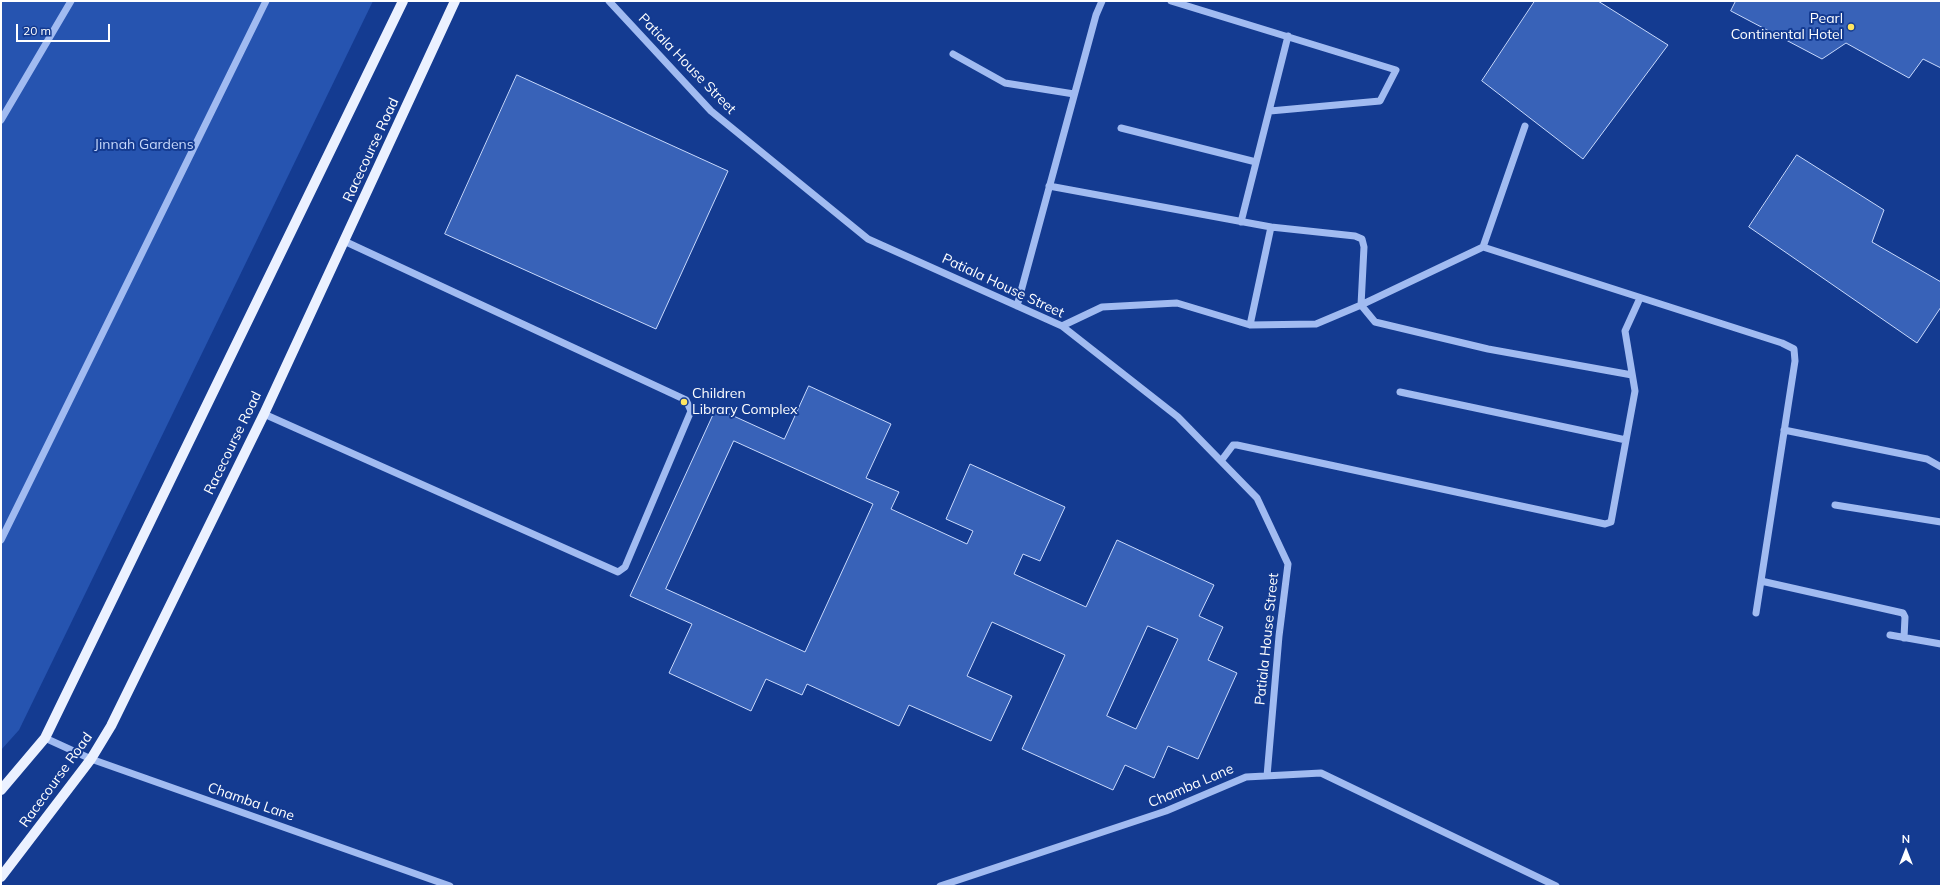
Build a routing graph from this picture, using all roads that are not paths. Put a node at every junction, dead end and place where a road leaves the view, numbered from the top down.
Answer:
1 (71, 1) edge
2 (266, 1) edge
3 (403, 1) edge
4 (455, 1) edge
5 (609, 1) edge
6 (1102, 1) edge
7 (1171, 1) edge
8 (1288, 36) junction
9 (953, 54) dead end
10 (1074, 94) junction
11 (1270, 111) junction
12 (1, 120) edge
13 (1525, 126) dead end
14 (1121, 128) dead end
15 (1256, 162) junction
16 (1049, 186) junction
17 (1241, 222) junction
18 (1270, 227) junction
19 (344, 241) junction
20 (1483, 247) junction
21 (1640, 298) junction
22 (1361, 305) junction
23 (1017, 306) junction
24 (1250, 325) junction
25 (1062, 326) junction
26 (1632, 375) junction
27 (1400, 392) dead end
28 (264, 414) junction
29 (1784, 430) junction
30 (1626, 440) junction
31 (1221, 461) junction
32 (1941, 467) edge
33 (1836, 505) dead end
34 (1941, 522) edge
35 (1, 540) edge
36 (1761, 581) junction
37 (1756, 613) dead end
38 (1890, 636) dead end
39 (1904, 638) junction
40 (1941, 644) edge
41 (46, 738) junction
42 (91, 759) junction
43 (1267, 776) junction
44 (1, 790) edge
45 (1, 877) edge
46 (450, 886) edge
47 (940, 886) edge
48 (1556, 886) edge

1 - 12 street
2 - 35 street
3 - 41 main road
4 - 19 main road, Racecourse Road
5 - 23 street, Patiala House Street
6 - 10 street
7 - 8 street
8 - 11 street
8 - 11 street
9 - 10 street
10 - 16 street
11 - 15 street
13 - 20 street
14 - 15 street
15 - 17 street
16 - 17 street
16 - 23 street
17 - 18 street
18 - 22 street
18 - 24 street
19 - 28 main road, Racecourse Road
19 - 28 street
20 - 21 street
20 - 22 street
21 - 26 street
21 - 29 street
22 - 24 street
22 - 26 street
23 - 25 street, Patiala House Street
24 - 25 street
25 - 31 street, Patiala House Street
26 - 30 street
27 - 30 street
28 - 42 main road, Racecourse Road
29 - 32 street
29 - 36 street
30 - 31 street
31 - 43 street, Patiala House Street
33 - 34 street
36 - 37 street
36 - 39 street
38 - 39 street
39 - 40 street
41 - 42 street, Chamba Lane
41 - 44 main road
42 - 45 main road, Racecourse Road
42 - 46 street, Chamba Lane
43 - 47 street, Chamba Lane
43 - 48 street, Chamba Lane

